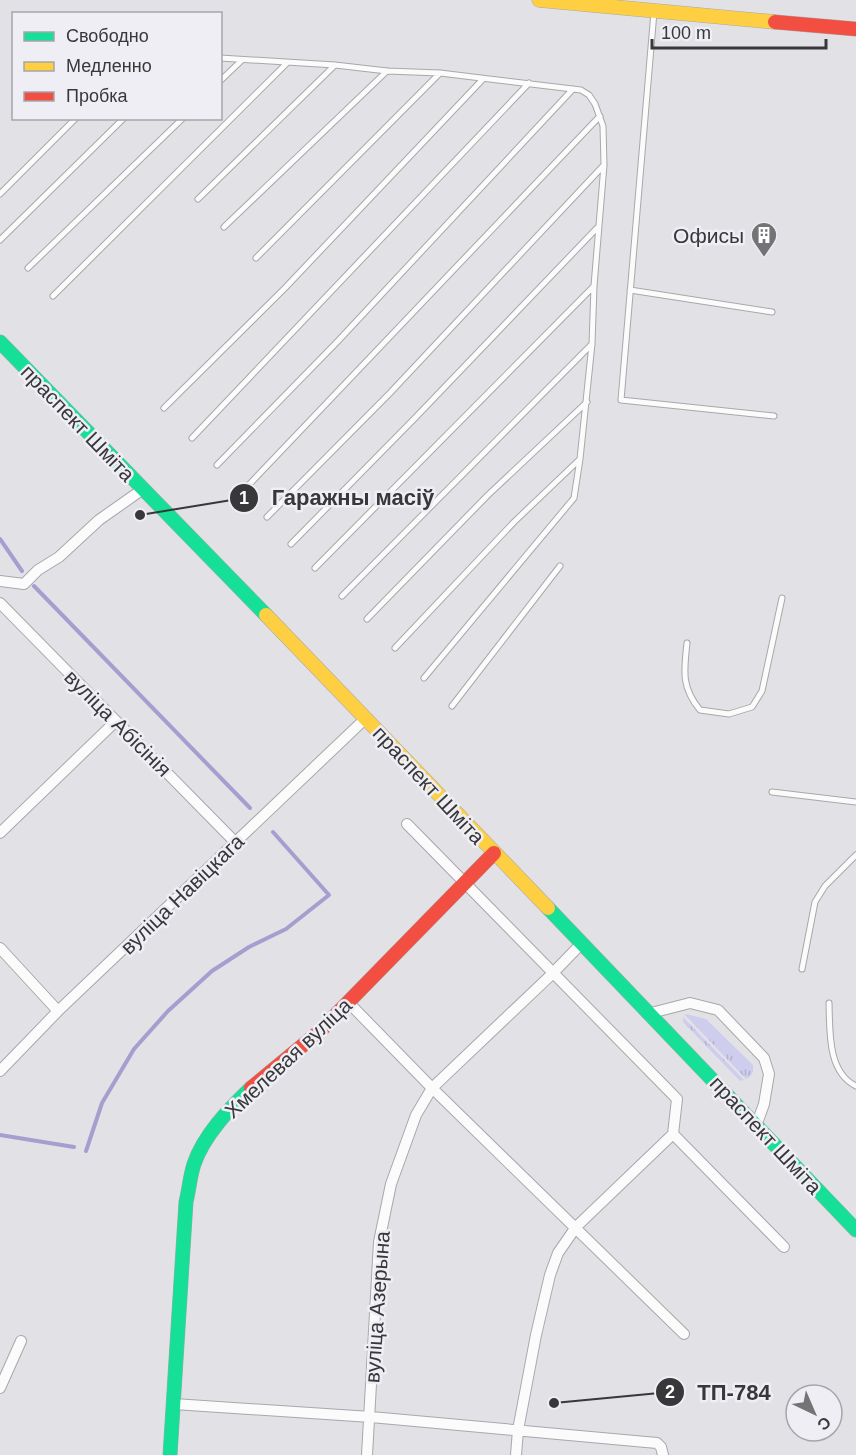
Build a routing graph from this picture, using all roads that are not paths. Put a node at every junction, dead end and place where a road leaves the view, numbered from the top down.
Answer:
1 (539, 0) edge
2 (654, 10) junction
3 (856, 29) edge
4 (222, 58) edge
5 (242, 60) junction
6 (287, 63) junction
7 (335, 65) junction
8 (387, 71) junction
9 (440, 73) junction
10 (222, 79) edge
11 (483, 79) junction
12 (529, 83) junction
13 (573, 89) junction
14 (600, 116) junction
15 (74, 120) edge
16 (122, 120) edge
17 (181, 120) edge
18 (604, 165) junction
19 (0, 194) edge
20 (198, 199) dead end
21 (224, 226) dead end
22 (598, 227) junction
23 (0, 240) edge
24 (256, 258) dead end
25 (28, 268) dead end
26 (594, 286) junction
27 (630, 290) junction
28 (53, 296) dead end
29 (772, 312) dead end
30 (0, 342) edge
31 (592, 344) junction
32 (587, 402) junction
33 (164, 408) dead end
34 (774, 416) dead end
35 (192, 438) dead end
36 (580, 459) junction
37 (217, 465) dead end
38 (143, 489) junction
39 (243, 492) dead end
40 (267, 517) dead end
41 (291, 544) dead end
42 (560, 566) dead end
43 (315, 568) dead end
44 (0, 581) edge
45 (342, 596) dead end
46 (782, 598) dead end
47 (1, 606) edge
48 (367, 619) dead end
49 (687, 643) dead end
50 (395, 648) dead end
51 (424, 678) dead end
52 (452, 706) dead end
53 (366, 718) junction
54 (116, 721) junction
55 (772, 792) dead end
56 (856, 802) edge
57 (406, 824) dead end
58 (0, 833) edge
59 (236, 843) junction
60 (494, 853) junction
61 (856, 855) edge
62 (464, 884) junction
63 (581, 944) junction
64 (0, 948) edge
65 (802, 969) dead end
66 (552, 974) junction
67 (348, 1002) junction
68 (829, 1003) dead end
69 (58, 1011) junction
70 (651, 1013) junction
71 (0, 1071) edge
72 (856, 1086) edge
73 (432, 1088) junction
74 (756, 1126) junction
75 (673, 1134) junction
76 (576, 1227) junction
77 (856, 1230) edge
78 (784, 1247) dead end
79 (684, 1334) dead end
80 (21, 1341) dead end
81 (0, 1388) edge
82 (174, 1404) junction
83 (371, 1417) junction
84 (518, 1430) junction
85 (170, 1455) edge
86 (367, 1455) edge
87 (516, 1455) edge
88 (663, 1455) edge

1 - 2 main road
2 - 3 main road
2 - 27 lane
4 - 5 lane
5 - 6 lane
5 - 10 lane
6 - 7 lane
6 - 28 lane
7 - 8 lane
7 - 20 lane
8 - 9 lane
8 - 21 lane
9 - 11 lane
9 - 24 lane
11 - 12 lane
11 - 33 lane
12 - 13 lane
12 - 35 lane
13 - 14 lane
13 - 37 lane
14 - 18 lane
14 - 39 lane
15 - 19 lane
16 - 23 lane
17 - 25 lane
18 - 22 lane
18 - 40 lane
22 - 26 lane
22 - 41 lane
26 - 31 lane
26 - 43 lane
27 - 29 lane
27 - 34 lane
30 - 38 main road, праспект Шміта
31 - 32 lane
31 - 45 lane
32 - 36 lane
32 - 48 lane
36 - 50 lane
36 - 51 lane
38 - 44 street
38 - 53 main road, праспект Шміта
42 - 52 lane
46 - 49 lane
47 - 54 street, вуліца Абісінія
53 - 59 street, вуліца Навіцкага
53 - 60 main road, праспект Шміта
54 - 58 street
54 - 59 street, вуліца Абісінія
55 - 56 lane
57 - 62 street
59 - 69 street, вуліца Навіцкага
60 - 62 main road, Хмелевая вуліца
60 - 63 main road, праспект Шміта
61 - 65 lane
62 - 66 street
62 - 67 main road, Хмелевая вуліца
63 - 66 street, вуліца Азерына
63 - 70 main road, праспект Шміта
64 - 69 street
66 - 73 street, вуліца Азерына
66 - 75 street
67 - 73 street
67 - 82 main road, Хмелевая вуліца
68 - 72 lane
69 - 71 street, вуліца Навіцкага
70 - 74 main road, праспект Шміта
70 - 74 street
73 - 76 street
73 - 83 street, вуліца Азерына
74 - 77 main road, праспект Шміта
75 - 76 street
75 - 78 street
76 - 79 street
76 - 84 street
80 - 81 street
82 - 83 street
82 - 85 main road, Хмелевая вуліца
83 - 84 street
83 - 86 street, вуліца Азерына
84 - 87 street
84 - 88 street

